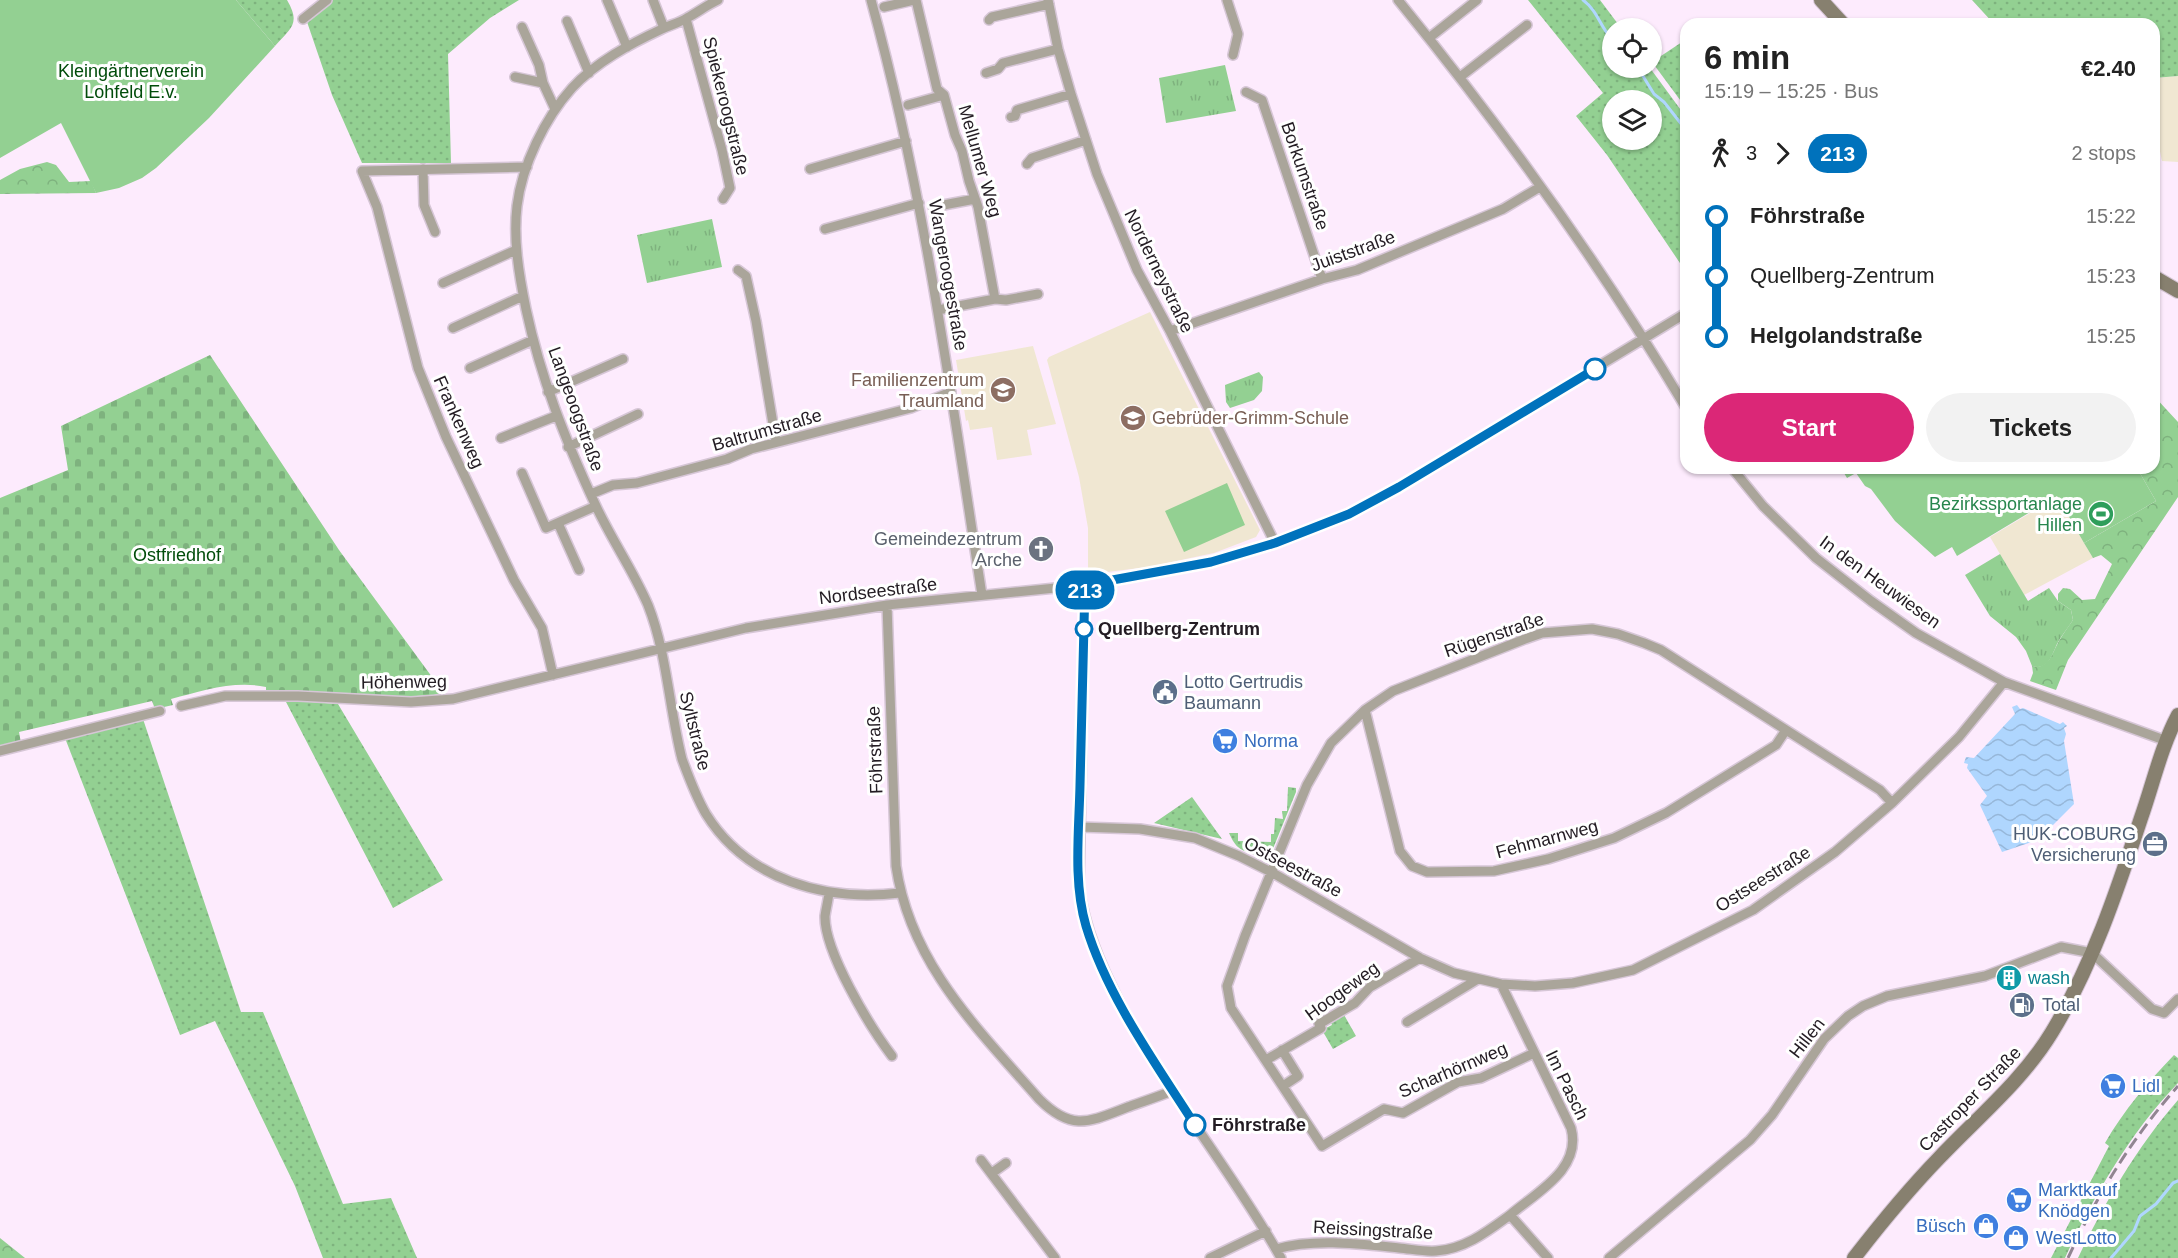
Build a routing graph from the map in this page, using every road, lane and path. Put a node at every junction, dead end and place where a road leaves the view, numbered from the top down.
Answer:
1 (327, 0) edge
2 (607, 0) edge
3 (653, 0) edge
4 (718, 0) edge
5 (871, 0) edge
6 (915, 0) edge
7 (1227, 0) edge
8 (1398, 0) edge
9 (1476, 0) edge
10 (1821, 0) edge
11 (1049, 2) edge
12 (885, 7) dead end
13 (1838, 18) edge
14 (303, 19) dead end
15 (686, 19) junction
16 (989, 20) dead end
17 (567, 21) dead end
18 (1527, 25) dead end
19 (522, 27) dead end
20 (664, 28) junction
21 (1429, 38) junction
22 (627, 47) junction
23 (1058, 49) junction
24 (1233, 55) dead end
25 (589, 73) junction
26 (986, 73) dead end
27 (515, 77) dead end
28 (1460, 77) junction
29 (543, 83) junction
30 (1246, 92) dead end
31 (1071, 94) junction
32 (945, 95) junction
33 (908, 105) dead end
34 (555, 109) junction
35 (1011, 117) dead end
36 (1086, 140) junction
37 (906, 141) junction
38 (1027, 164) dead end
39 (527, 167) junction
40 (810, 169) dead end
41 (423, 170) junction
42 (1540, 187) junction
43 (723, 199) dead end
44 (975, 199) junction
45 (919, 204) junction
46 (933, 207) dead end
47 (825, 229) dead end
48 (435, 232) dead end
49 (516, 250) junction
50 (738, 270) dead end
51 (1322, 279) junction
52 (2160, 280) edge
53 (443, 283) dead end
54 (2178, 291) edge
55 (1038, 294) dead end
56 (523, 296) junction
57 (996, 299) junction
58 (938, 310) junction
59 (1680, 317) edge
60 (453, 328) dead end
61 (1170, 331) junction
62 (1644, 339) junction
63 (533, 340) junction
64 (623, 359) dead end
65 (470, 368) dead end
66 (549, 392) junction
67 (951, 392) junction
68 (1680, 398) edge
69 (638, 414) dead end
70 (556, 416) junction
71 (501, 438) dead end
72 (776, 442) junction
73 (568, 447) junction
74 (522, 473) dead end
75 (1737, 474) edge
76 (591, 494) junction
77 (596, 506) junction
78 (558, 523) junction
79 (1275, 543) junction
80 (579, 570) dead end
81 (1085, 585) junction
82 (982, 595) junction
83 (887, 605) junction
84 (660, 649) junction
85 (553, 675) junction
86 (2004, 682) junction
87 (181, 706) dead end
88 (1365, 710) junction
89 (160, 711) dead end
90 (2178, 715) edge
91 (1786, 730) junction
92 (2167, 741) junction
93 (0, 751) edge
94 (1892, 803) junction
95 (1079, 826) junction
96 (1271, 872) junction
97 (829, 893) junction
98 (900, 893) junction
99 (2091, 953) junction
100 (1420, 958) junction
101 (1478, 979) junction
102 (1501, 984) junction
103 (2178, 999) edge
104 (1407, 1022) dead end
105 (1282, 1050) junction
106 (1534, 1053) junction
107 (892, 1056) dead end
108 (1266, 1060) junction
109 (1282, 1086) junction
110 (1172, 1091) junction
111 (1322, 1146) joint
112 (981, 1160) dead end
113 (1006, 1163) dead end
114 (992, 1173) junction
115 (1510, 1215) junction
116 (1266, 1231) junction
117 (1276, 1249) junction
118 (1055, 1258) edge
119 (1210, 1258) edge
120 (1281, 1258) edge
121 (1548, 1258) edge
122 (1609, 1258) edge
123 (1854, 1258) edge

1 - 14 street
2 - 22 street
3 - 20 street
4 - 15 street, Langeoogstraße
5 - 37 street, Wangeroogestraße
6 - 12 street
6 - 32 street, Mellumer Weg
7 - 24 street
8 - 21 street
9 - 21 street
10 - 13 main road
11 - 16 street
11 - 23 street, Norderneystraße
15 - 20 street, Langeoogstraße
15 - 43 street, Spiekeroogstraße
17 - 25 street
18 - 28 street
19 - 29 street
20 - 22 street, Langeoogstraße
21 - 28 street
22 - 25 street, Langeoogstraße
23 - 26 street
23 - 31 street, Norderneystraße
25 - 34 street, Langeoogstraße
27 - 29 street
28 - 42 street
29 - 34 street
30 - 51 street, Borkumstraße
31 - 35 street
31 - 36 street, Norderneystraße
32 - 33 street
32 - 44 street, Mellumer Weg
34 - 39 street, Langeoogstraße
36 - 38 street
36 - 61 street, Norderneystraße
37 - 40 street
37 - 45 street, Wangeroogestraße
39 - 41 street
39 - 49 street, Langeoogstraße
41 - 48 street
41 - 85 street, Frankenweg
42 - 51 street, Juiststraße
42 - 62 street
44 - 46 street
44 - 57 street, Mellumer Weg
45 - 47 street
45 - 58 street, Wangeroogestraße
49 - 53 street
49 - 56 street, Langeoogstraße
50 - 72 street
51 - 61 street, Juiststraße
52 - 54 main road
55 - 57 street
56 - 60 street
56 - 63 street, Langeoogstraße
57 - 58 street
58 - 67 street, Wangeroogestraße
59 - 62 street, Nordseestraße
61 - 79 street, Norderneystraße
62 - 68 street
62 - 79 street, Nordseestraße
63 - 65 street
63 - 66 street, Langeoogstraße
64 - 66 street
66 - 70 street, Langeoogstraße
67 - 72 street, Baltrumstraße
67 - 82 street, Wangeroogestraße
69 - 73 street
70 - 71 street
70 - 73 street, Langeoogstraße
72 - 76 street, Baltrumstraße
73 - 76 street, Langeoogstraße
74 - 78 street
75 - 86 street, In den Heuwiesen
76 - 77 street, Langeoogstraße
77 - 78 street
77 - 84 street, Langeoogstraße
78 - 80 street
79 - 81 street, Nordseestraße
81 - 82 street, Nordseestraße
81 - 95 street
82 - 83 street, Nordseestraße
83 - 84 street, Nordseestraße
83 - 98 street, Föhrstraße
84 - 85 street, Höhenweg
84 - 97 street, Syltstraße
85 - 87 street, Höhenweg
86 - 92 street, In den Heuwiesen
86 - 94 street, Ostseestraße
88 - 91 street, Rügenstraße
88 - 91 street, Fehmarnweg
88 - 96 street, Rügenstraße
89 - 93 street
90 - 92 main road, Castroper Straße
91 - 94 street, Rügenstraße
92 - 99 main road, Castroper Straße
94 - 102 street, Ostseestraße
95 - 96 street, Ostseestraße
95 - 110 street
96 - 100 street, Ostseestraße
96 - 108 street, Rügenstraße
97 - 98 street, Syltstraße
97 - 107 street
98 - 110 street, Föhrstraße
99 - 103 street
99 - 122 street, Hillen
99 - 123 main road, Castroper Straße
100 - 101 street, Ostseestraße
100 - 105 street, Hoogeweg
101 - 102 street, Ostseestraße
101 - 104 street
102 - 106 street, Im Pasch
105 - 108 street, Hoogeweg
105 - 109 street
106 - 111 street, Scharhörnweg
106 - 115 street, Im Pasch
108 - 109 street, Rügenstraße
109 - 111 street, Rügenstraße
110 - 116 street
112 - 114 street
113 - 114 street
114 - 118 street
115 - 117 street, Reissingstraße
115 - 121 street
116 - 117 street
116 - 119 street
117 - 120 street

